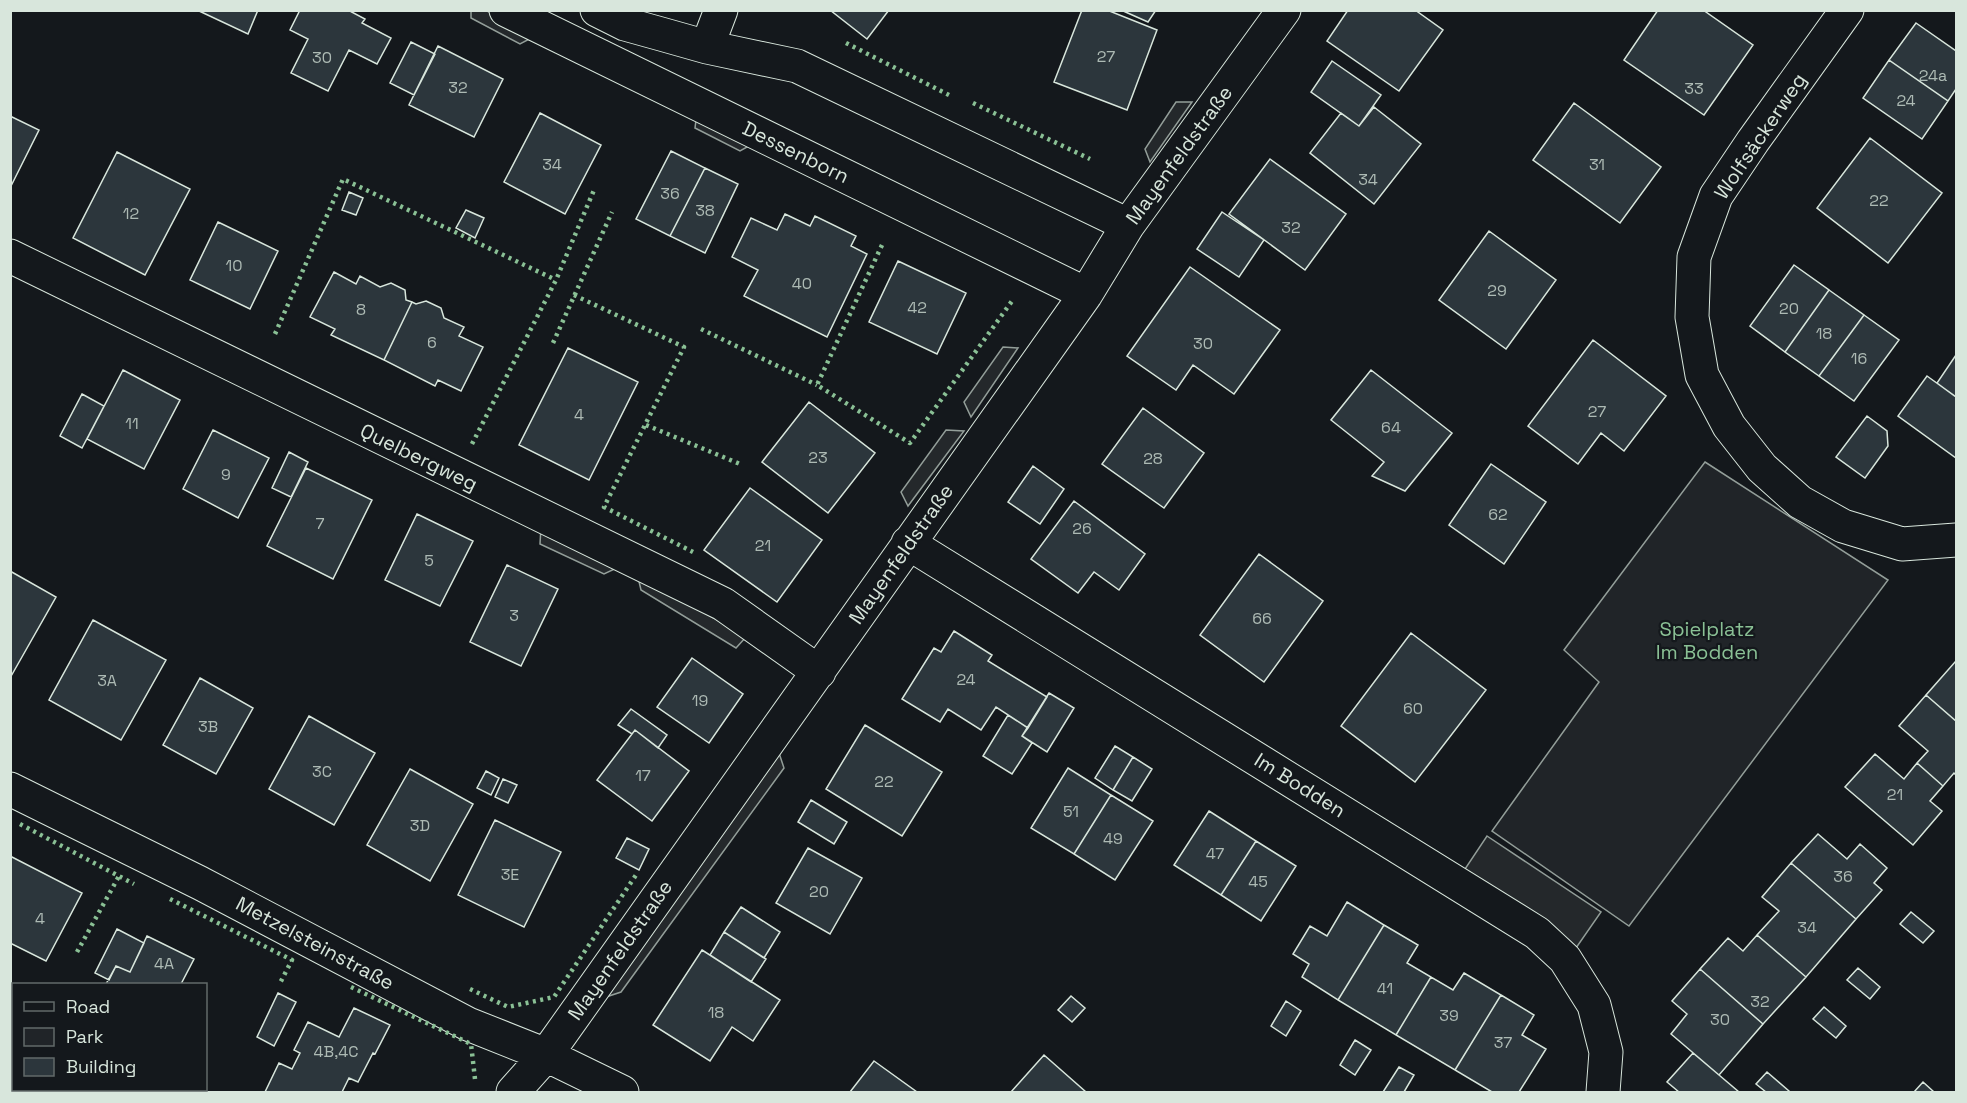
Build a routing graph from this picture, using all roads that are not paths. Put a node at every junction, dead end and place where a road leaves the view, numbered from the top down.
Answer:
1 (506, 10) edge
2 (597, 10) edge
3 (721, 10) edge
4 (1284, 10) edge
5 (1847, 10) edge
6 (707, 47) junction
7 (1128, 225) junction
8 (10, 256) edge
9 (1086, 294) junction
10 (1956, 540) edge
11 (908, 543) junction
12 (819, 672) junction
13 (10, 789) edge
14 (546, 1055) junction
15 (513, 1092) edge
16 (622, 1092) edge
17 (1603, 1092) edge

1 - 9 street, Dessenborn
2 - 6 street
3 - 6 street
4 - 7 street, Mayenfeldstraße
5 - 10 street, Wolfsäckerweg
6 - 7 street
7 - 9 street, Mayenfeldstraße
8 - 12 street, Quelbergweg
9 - 11 street, Mayenfeldstraße
11 - 12 street, Mayenfeldstraße
11 - 17 street, Im Bodden
12 - 14 street, Mayenfeldstraße
13 - 14 street, Metzelsteinstraße
14 - 15 street, Mayenfeldstraße
14 - 16 street, Metzelsteinstraße

